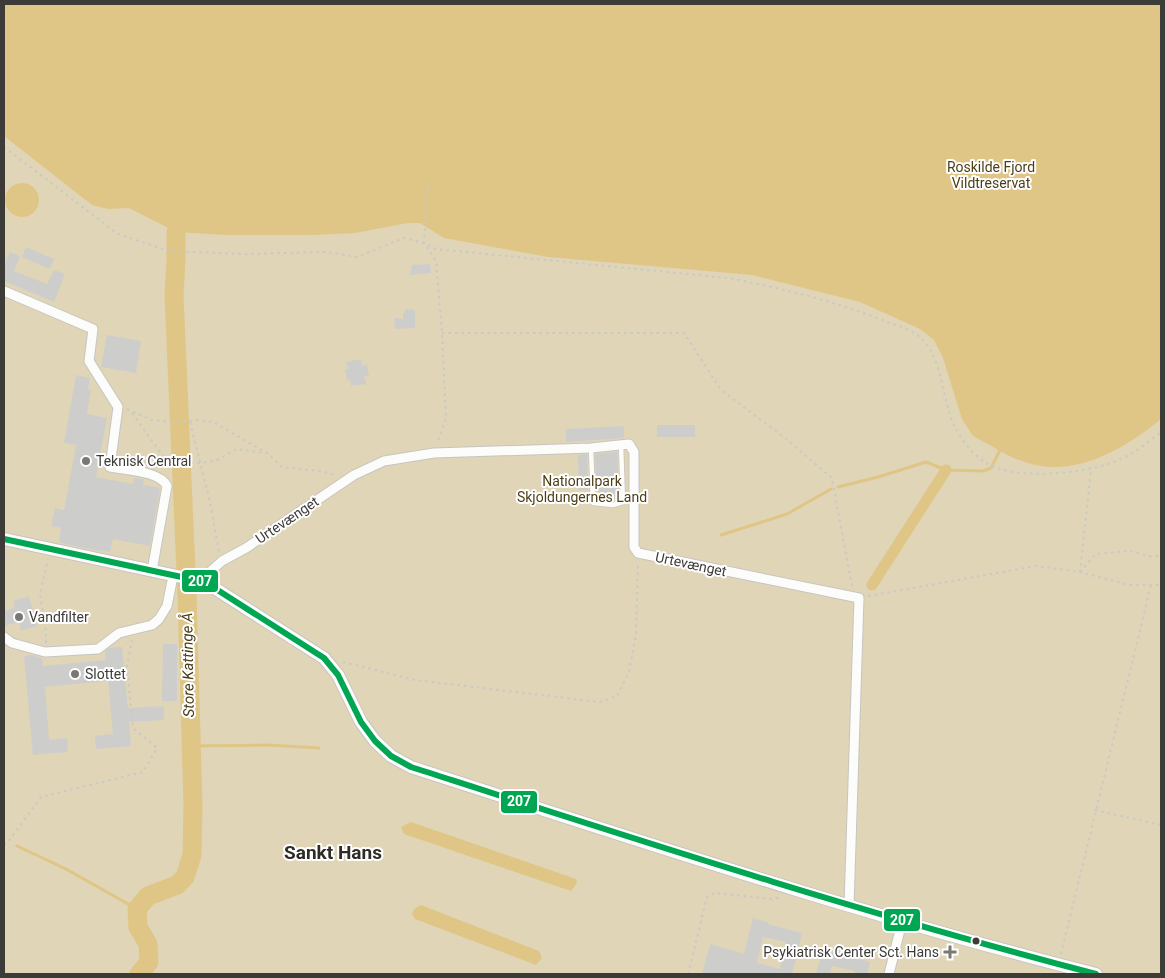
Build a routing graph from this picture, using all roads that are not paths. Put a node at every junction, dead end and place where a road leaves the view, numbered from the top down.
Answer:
1 (4, 291) edge
2 (621, 444) junction
3 (591, 448) junction
4 (4, 539) edge
5 (152, 571) junction
6 (174, 576) junction
7 (205, 582) junction
8 (4, 636) edge
9 (849, 906) junction
10 (902, 922) junction
11 (1057, 970) edge
12 (889, 974) edge
13 (1096, 974) edge

1 - 5 street
2 - 3 street, Urtevænget
2 - 3 lane
2 - 9 street, Urtevænget
3 - 7 street, Urtevænget
4 - 5 street
5 - 6 street
6 - 7 street
6 - 8 street
7 - 9 street
9 - 10 street
10 - 11 street
10 - 12 street
11 - 13 street

